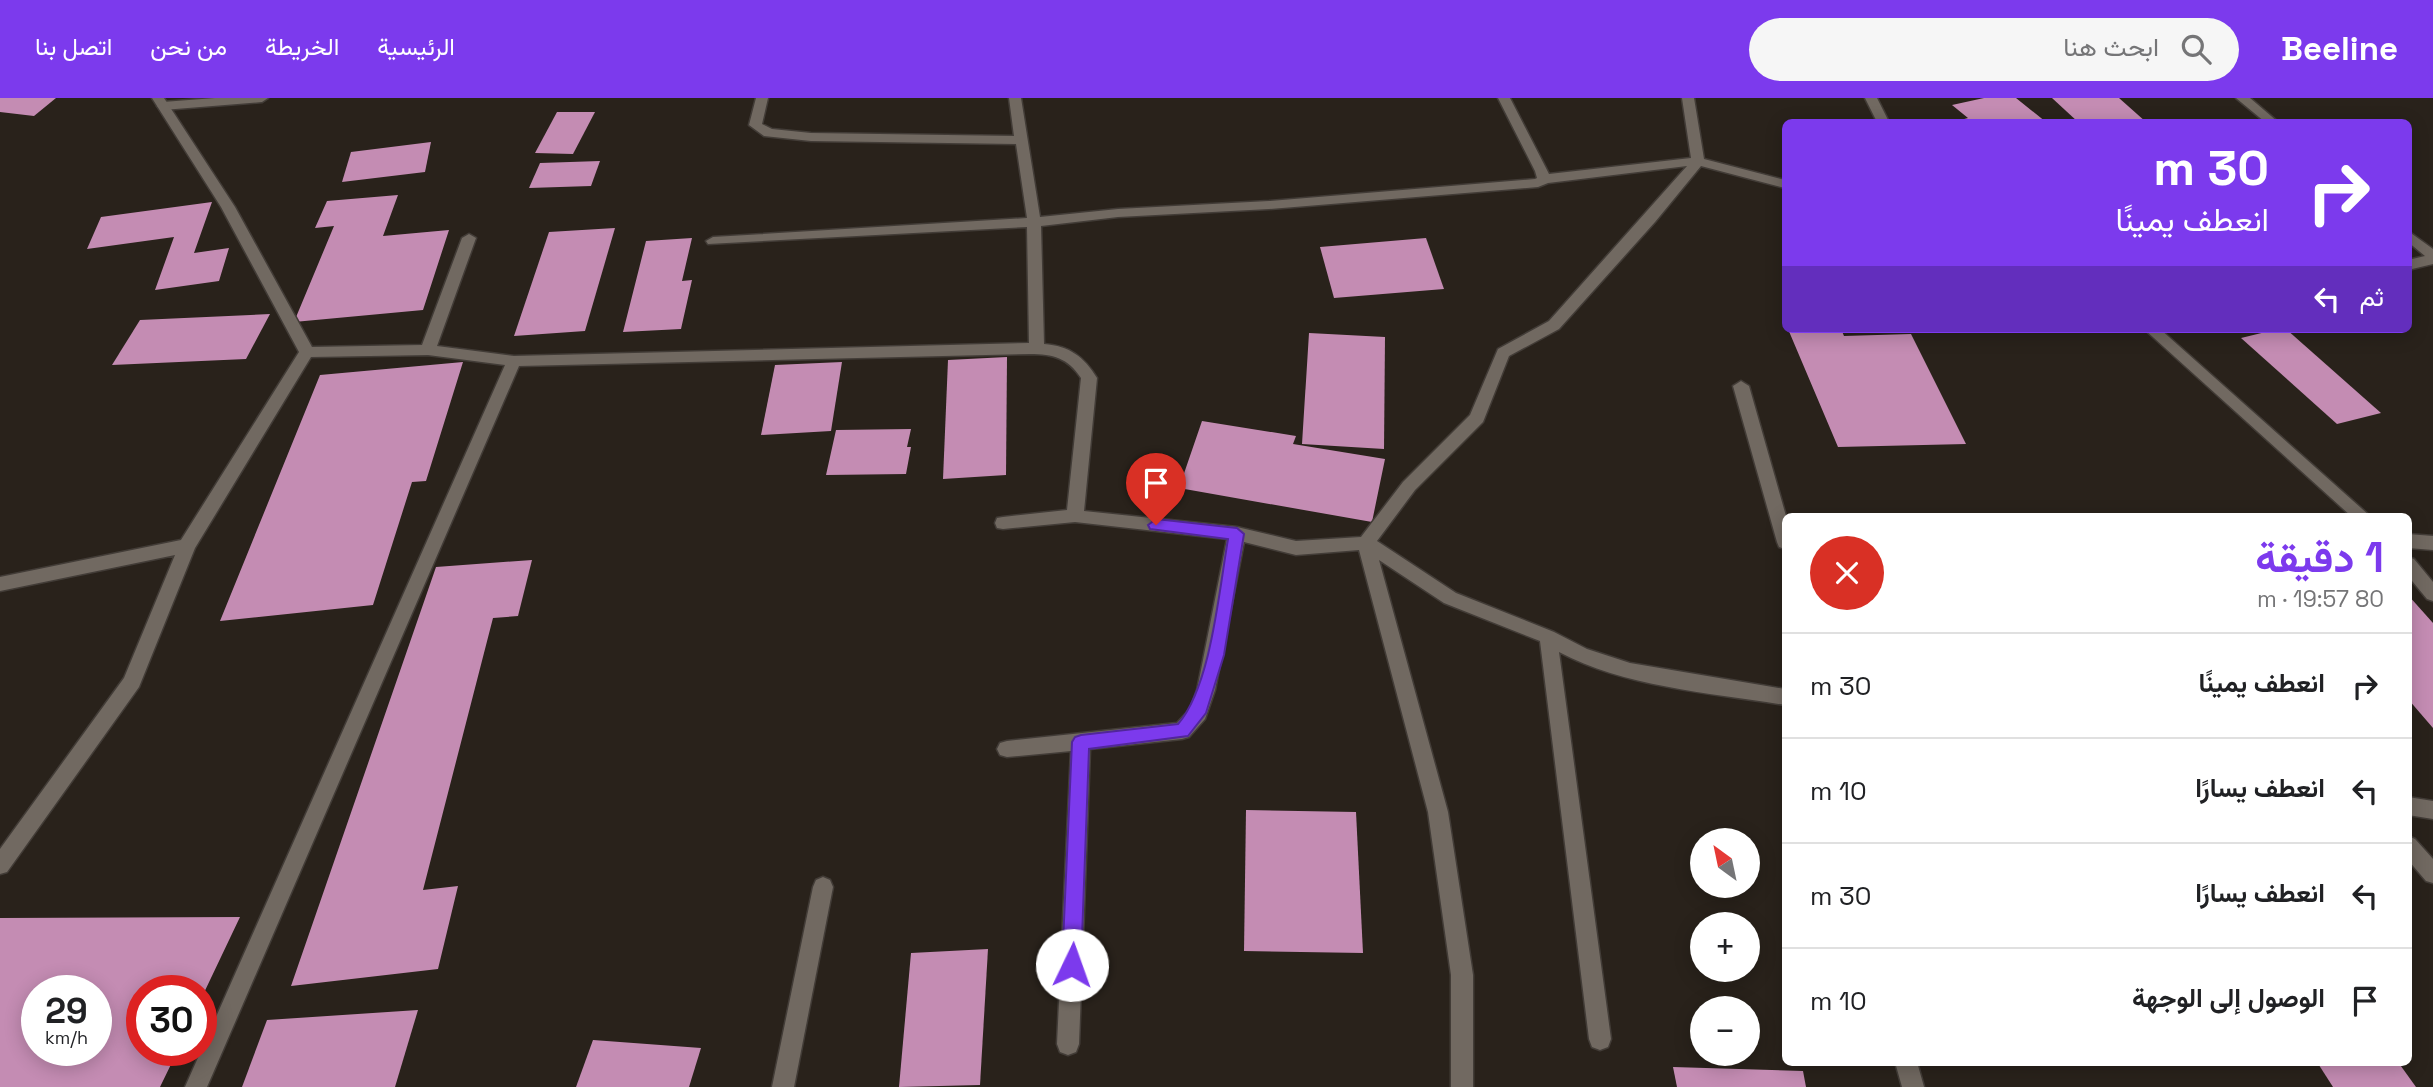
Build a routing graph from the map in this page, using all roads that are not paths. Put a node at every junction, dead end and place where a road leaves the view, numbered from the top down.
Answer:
1 (262, 98) edge
2 (762, 98) edge
3 (1015, 98) edge
4 (1504, 98) edge
5 (1688, 98) edge
6 (1871, 98) edge
7 (2242, 98) edge
8 (161, 102) edge
9 (1882, 119) edge
10 (2268, 119) edge
11 (1023, 139) junction
12 (1698, 161) junction
13 (1544, 179) junction
14 (1782, 183) edge
15 (1034, 222) junction
16 (469, 239) dead end
17 (2412, 239) edge
18 (713, 241) dead end
19 (2433, 257) edge
20 (2412, 264) edge
21 (2161, 333) edge
22 (1037, 348) junction
23 (428, 350) junction
24 (307, 352) junction
25 (514, 361) junction
26 (1741, 386) dead end
27 (2359, 513) edge
28 (1075, 516) junction
29 (1003, 523) dead end
30 (1782, 531) edge
31 (1237, 534) junction
32 (2412, 541) edge
33 (1366, 543) junction
34 (2433, 543) edge
35 (187, 546) junction
36 (2412, 569) edge
37 (0, 584) edge
38 (2433, 594) edge
39 (1548, 637) junction
40 (1782, 696) edge
41 (1081, 742) junction
42 (1007, 749) dead end
43 (2412, 807) edge
44 (2433, 810) edge
45 (2412, 850) edge
46 (0, 865) edge
47 (2433, 874) edge
48 (823, 887) dead end
49 (1600, 1039) dead end
50 (1068, 1044) dead end
51 (1907, 1066) edge
52 (196, 1087) edge
53 (783, 1087) edge
54 (1462, 1087) edge
55 (1913, 1087) edge

1 - 8 street
2 - 11 street
3 - 11 street
4 - 13 street
5 - 12 street
6 - 9 street
7 - 10 street
8 - 24 street
11 - 15 street
12 - 13 street
12 - 14 street
12 - 33 street
13 - 15 street
15 - 18 street
15 - 22 street
16 - 23 street
17 - 19 street
19 - 20 street
21 - 27 street
22 - 25 street
22 - 28 street
23 - 24 street
23 - 25 street
24 - 35 street
25 - 52 street
26 - 30 street
28 - 29 street
28 - 31 street
31 - 33 street
31 - 41 street
32 - 34 street
33 - 39 street
33 - 54 street
35 - 37 street
35 - 46 street
36 - 38 street
39 - 40 street
39 - 49 street
41 - 42 street
41 - 50 street
43 - 44 street
45 - 47 street
48 - 53 street
51 - 55 street

